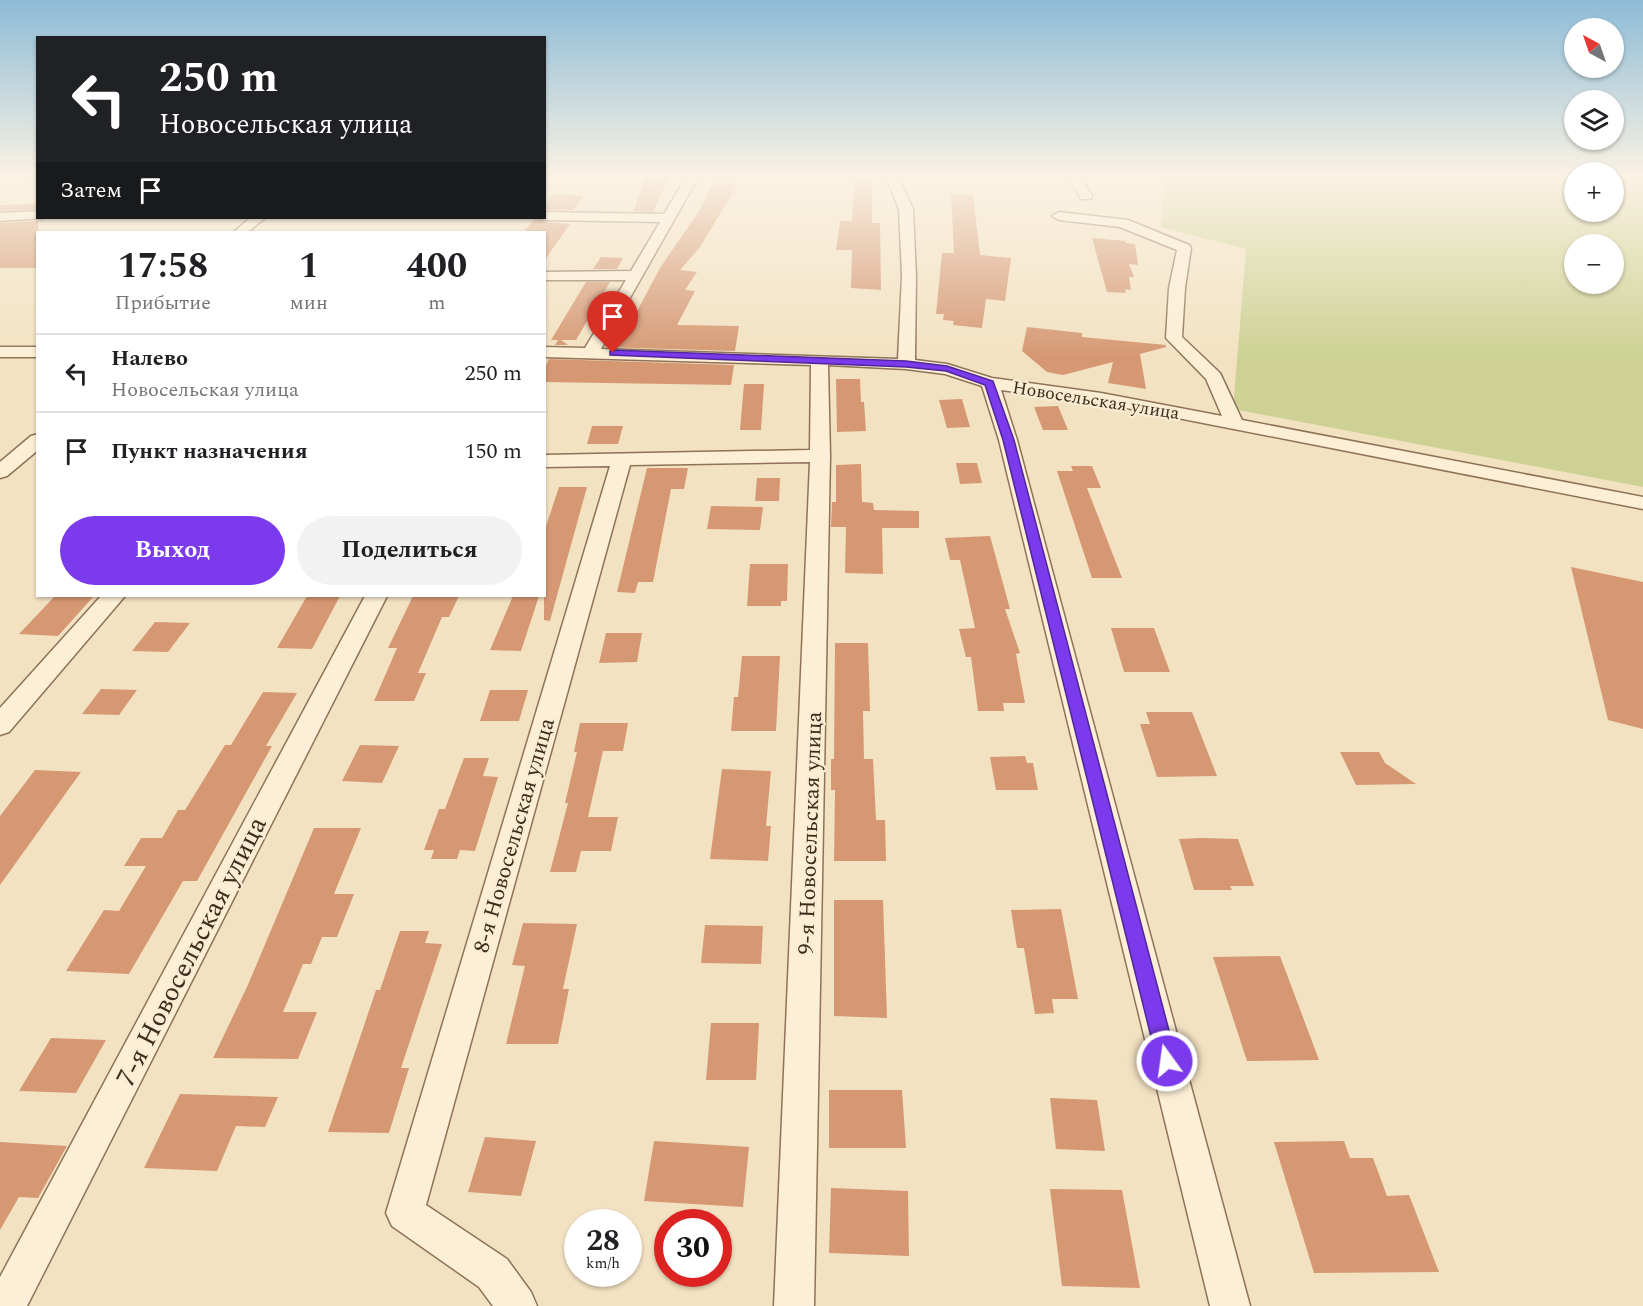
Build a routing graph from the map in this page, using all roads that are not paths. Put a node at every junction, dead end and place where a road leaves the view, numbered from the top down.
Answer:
1 (659, 235) edge
2 (907, 235) edge
3 (1152, 235) edge
4 (636, 275) junction
5 (546, 276) edge
6 (0, 351) edge
7 (36, 352) edge
8 (546, 352) edge
9 (591, 352) junction
10 (819, 360) junction
11 (906, 364) junction
12 (990, 383) junction
13 (1235, 424) junction
14 (36, 442) edge
15 (19, 456) edge
16 (820, 456) junction
17 (622, 458) junction
18 (546, 461) edge
19 (0, 472) edge
20 (1643, 503) edge
21 (113, 597) edge
22 (375, 597) edge
23 (0, 725) edge
24 (6, 1306) edge
25 (517, 1306) edge
26 (794, 1306) edge
27 (1230, 1306) edge

1 - 4 street
2 - 11 street
3 - 13 street
4 - 5 street
4 - 9 street
6 - 7 street
8 - 9 street, Новосельская улица
9 - 10 street, Новосельская улица
10 - 11 street, Новосельская улица
10 - 16 street, 9-я Новосельская улица
11 - 12 street, Новосельская улица
12 - 13 street, Новосельская улица
12 - 27 street
13 - 20 street, Новосельская улица
14 - 15 street
15 - 19 street
16 - 17 street
16 - 26 street, 9-я Новосельская улица
17 - 18 street
17 - 25 street, 8-я Новосельская улица
21 - 23 street
22 - 24 street, 7-я Новосельская улица

